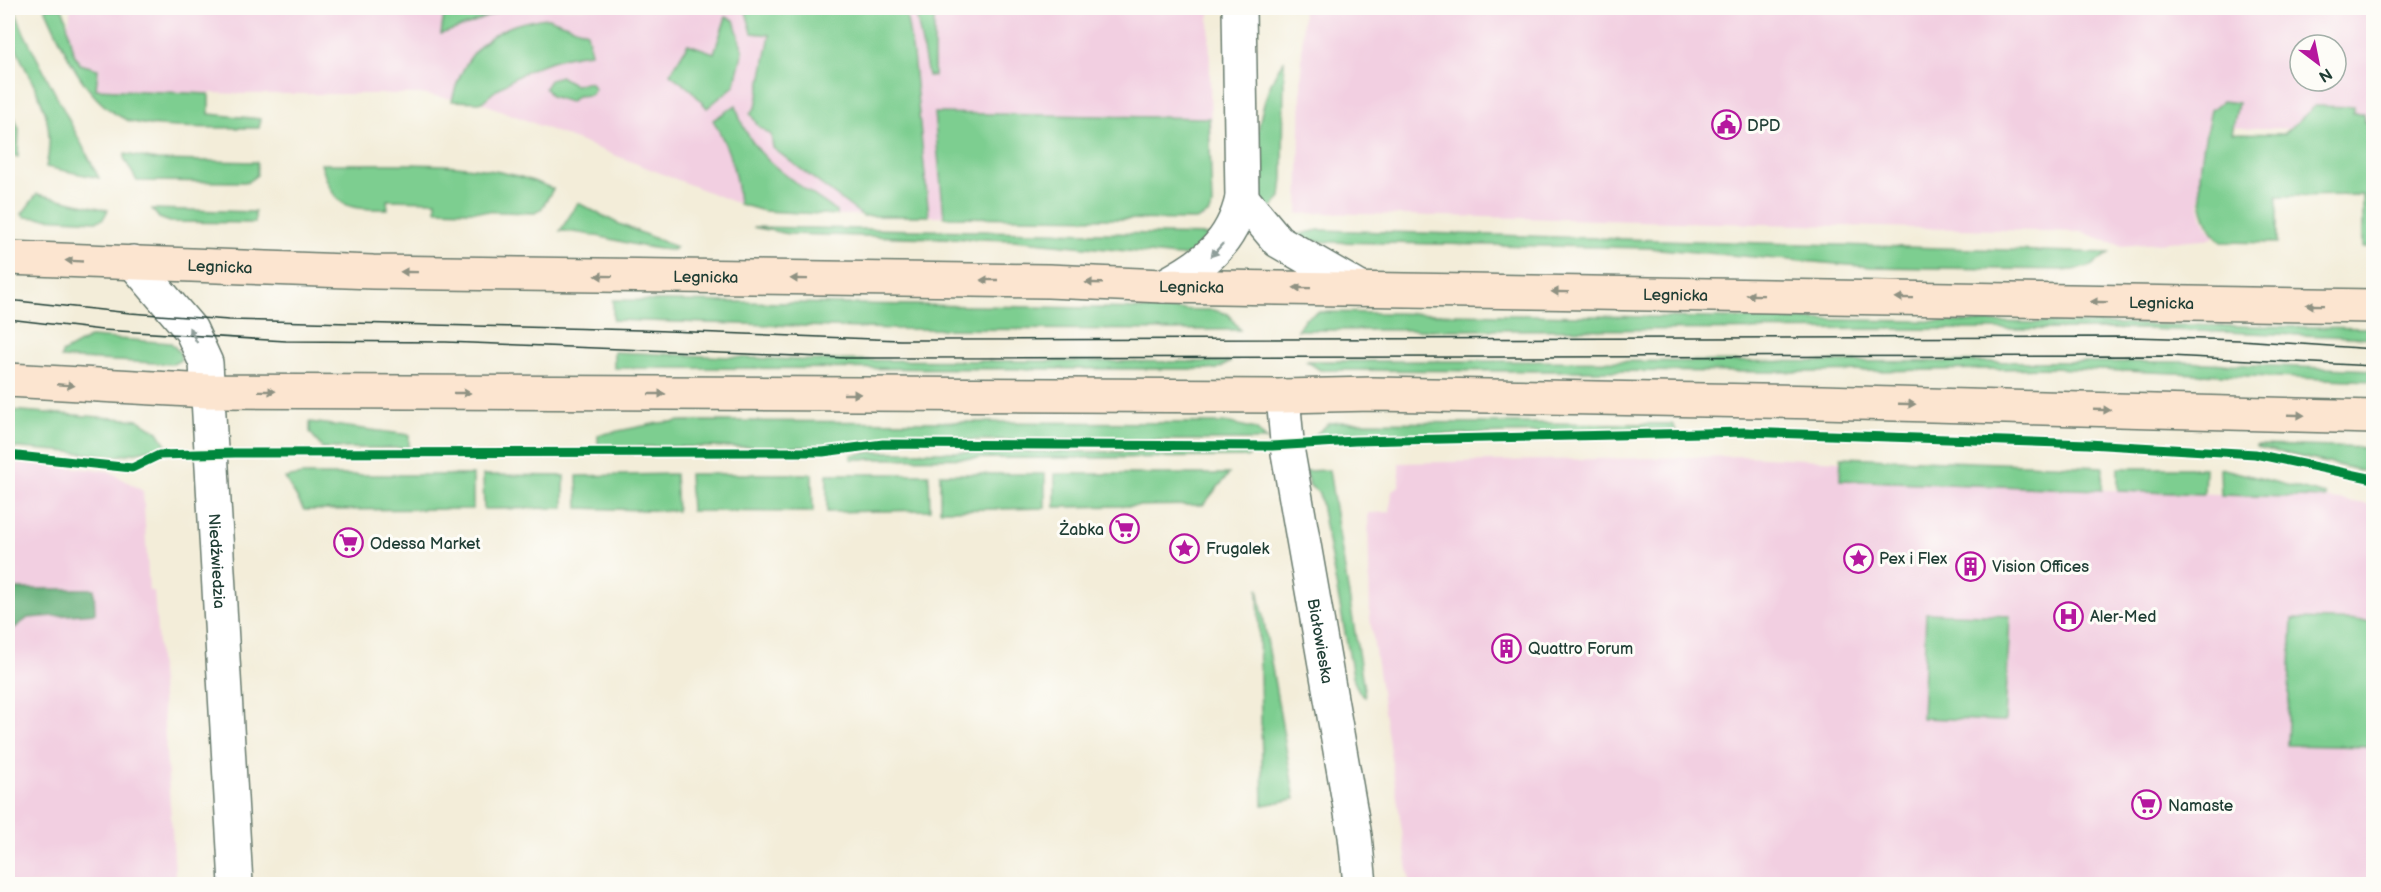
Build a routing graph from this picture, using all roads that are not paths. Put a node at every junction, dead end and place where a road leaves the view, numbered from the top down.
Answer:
1 (1239, 8) edge
2 (1242, 198) junction
3 (8, 258) edge
4 (133, 262) junction
5 (1163, 286) junction
6 (1361, 289) junction
7 (2373, 306) edge
8 (8, 380) edge
9 (208, 391) junction
10 (1283, 396) junction
11 (2373, 417) edge
12 (236, 885) edge
13 (1360, 885) edge

1 - 2 street
2 -> 5 street
2 - 6 street
4 -> 3 main road, Legnicka
5 -> 4 main road, Legnicka
9 -> 4 street, Niedźwiedzia
6 -> 5 main road, Legnicka
7 -> 6 main road, Legnicka
8 -> 9 main road
9 -> 10 main road
9 - 12 street, Niedźwiedzia
10 -> 11 main road
10 - 13 street, Białowieska

